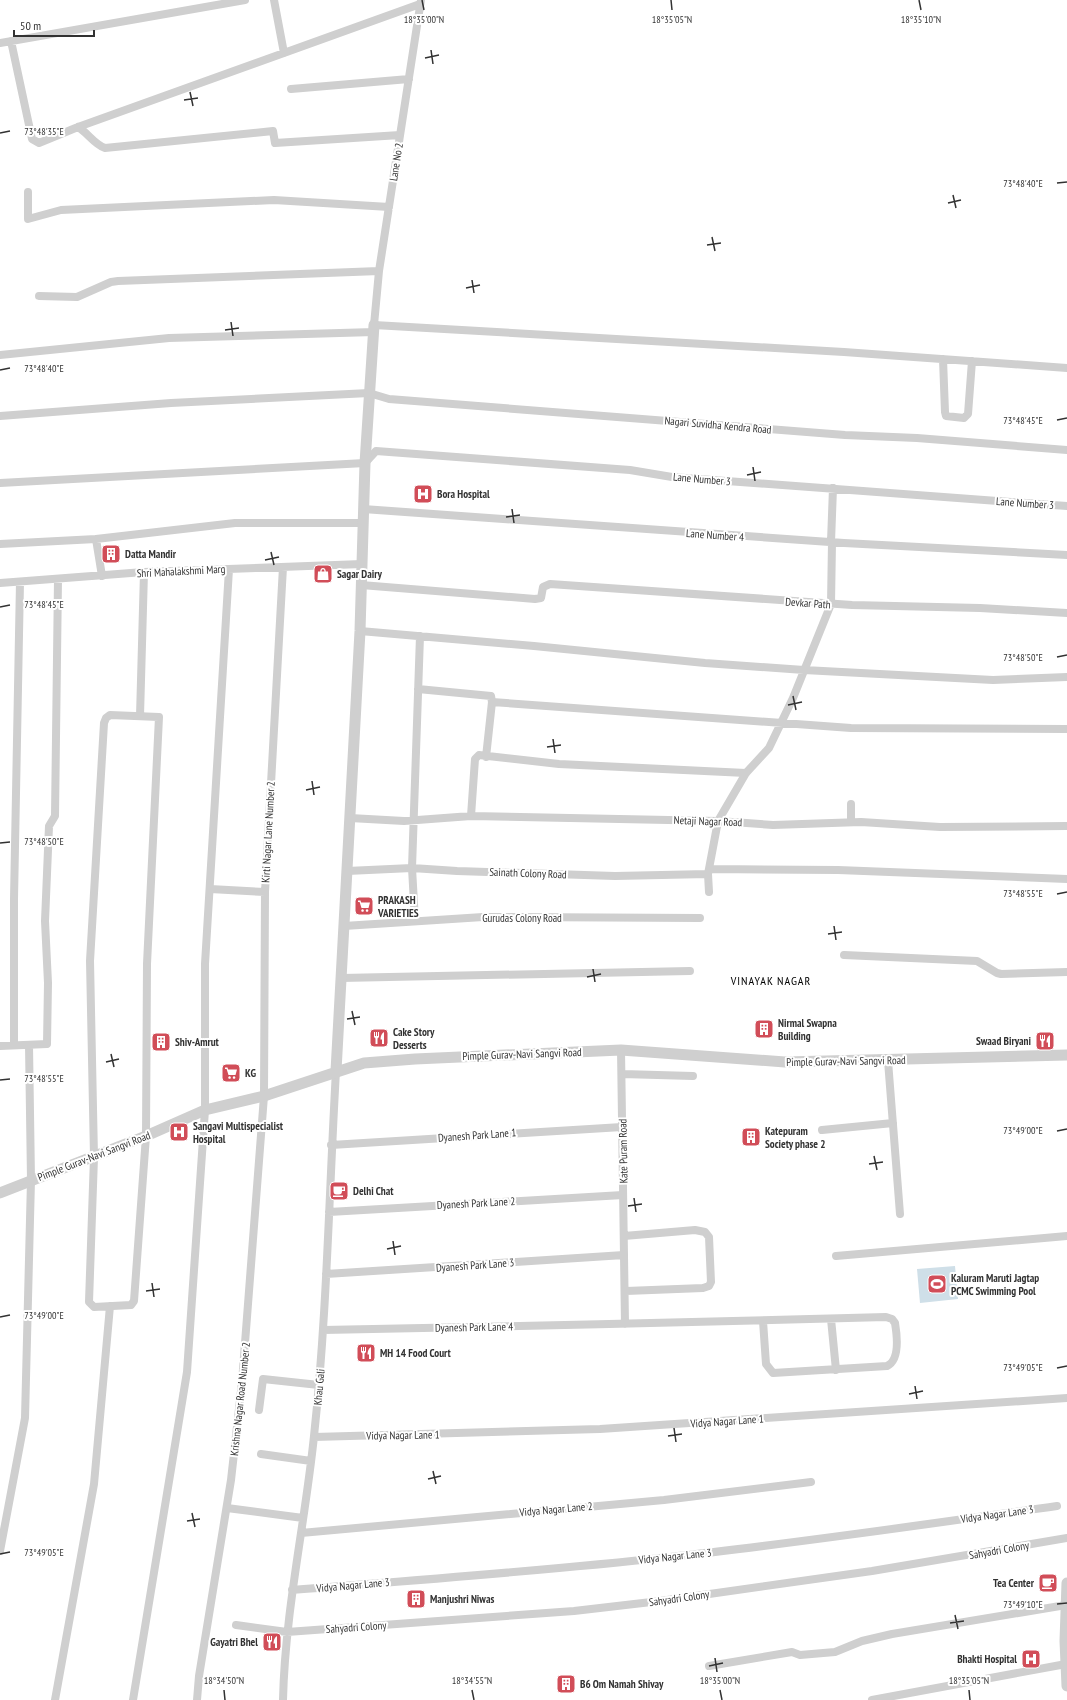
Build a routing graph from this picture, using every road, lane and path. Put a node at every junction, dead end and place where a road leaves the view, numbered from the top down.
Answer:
1 (245, 0) edge
2 (274, 0) edge
3 (420, 2) edge
4 (11, 41) junction
5 (0, 43) edge
6 (284, 53) junction
7 (408, 79) junction
8 (291, 89) dead end
9 (78, 127) junction
10 (400, 135) junction
11 (28, 192) dead end
12 (389, 207) junction
13 (379, 271) junction
14 (39, 296) dead end
15 (374, 328) junction
16 (0, 355) edge
17 (943, 359) junction
18 (972, 361) junction
19 (1067, 368) edge
20 (369, 393) junction
21 (0, 416) edge
22 (1067, 450) edge
23 (365, 463) junction
24 (0, 482) edge
25 (833, 488) junction
26 (1067, 506) edge
27 (363, 509) junction
28 (363, 523) junction
29 (96, 539) junction
30 (831, 542) junction
31 (0, 544) edge
32 (1067, 555) edge
33 (362, 564) junction
34 (283, 567) junction
35 (229, 569) junction
36 (144, 572) junction
37 (102, 576) junction
38 (58, 579) junction
39 (20, 582) junction
40 (0, 583) edge
41 (361, 585) junction
42 (831, 604) junction
43 (1067, 613) edge
44 (360, 632) junction
45 (420, 636) junction
46 (804, 670) junction
47 (1067, 677) edge
48 (418, 689) junction
49 (492, 702) junction
50 (140, 716) junction
51 (781, 723) junction
52 (1067, 729) edge
53 (486, 757) junction
54 (746, 773) junction
55 (851, 804) dead end
56 (471, 816) junction
57 (350, 818) junction
58 (415, 820) junction
59 (718, 821) junction
60 (851, 822) junction
61 (1067, 826) edge
62 (412, 868) junction
63 (347, 871) junction
64 (710, 872) junction
65 (1067, 879) edge
66 (210, 890) junction
67 (265, 892) junction
68 (708, 892) dead end
69 (700, 918) dead end
70 (415, 921) junction
71 (344, 926) junction
72 (844, 955) dead end
73 (690, 971) dead end
74 (1067, 972) edge
75 (341, 978) junction
76 (14, 1045) junction
77 (29, 1045) junction
78 (0, 1046) edge
79 (621, 1050) junction
80 (1067, 1055) edge
81 (888, 1061) junction
82 (336, 1071) junction
83 (622, 1074) junction
84 (693, 1076) dead end
85 (264, 1096) junction
86 (204, 1110) junction
87 (893, 1123) junction
88 (622, 1128) junction
89 (822, 1130) dead end
90 (146, 1136) junction
91 (331, 1145) junction
92 (94, 1157) junction
93 (31, 1180) junction
94 (0, 1190) edge
95 (623, 1195) junction
96 (329, 1212) junction
97 (900, 1214) dead end
98 (624, 1236) junction
99 (1067, 1236) edge
100 (624, 1255) junction
101 (836, 1256) dead end
102 (326, 1274) junction
103 (626, 1291) junction
104 (110, 1306) junction
105 (831, 1319) junction
106 (763, 1321) junction
107 (625, 1324) junction
108 (323, 1330) junction
109 (836, 1370) junction
110 (319, 1385) junction
111 (1067, 1398) edge
112 (258, 1410) dead end
113 (314, 1437) junction
114 (261, 1454) dead end
115 (311, 1461) junction
116 (811, 1482) dead end
117 (1057, 1506) dead end
118 (227, 1508) junction
119 (303, 1518) junction
120 (301, 1533) junction
121 (1067, 1538) edge
122 (0, 1551) edge
123 (1067, 1583) edge
124 (292, 1590) junction
125 (1066, 1599) edge
126 (236, 1625) dead end
127 (287, 1632) junction
128 (1066, 1641) edge
129 (1066, 1664) junction
130 (709, 1666) dead end
131 (1067, 1686) edge
132 (55, 1700) edge
133 (132, 1700) edge
134 (197, 1700) edge
135 (283, 1700) edge
136 (872, 1700) edge

1 - 4 street
2 - 6 street
3 - 6 street
3 - 7 street, Lane No 2
4 - 5 street
4 - 9 street
6 - 9 street
7 - 8 street
7 - 10 street, Lane No 2
9 - 10 street
10 - 12 street, Lane No 2
11 - 12 street
12 - 13 street, Lane No 2
13 - 14 street
13 - 15 street, Lane No 2
15 - 16 street
15 - 17 street
15 - 20 street
17 - 18 street
17 - 18 street
18 - 19 street
20 - 21 street, Nagari Suvidha Kendra Road
20 - 22 street, Nagari Suvidha Kendra Road
20 - 23 street
23 - 24 street
23 - 25 street, Lane Number 3
23 - 27 street
25 - 26 street, Lane Number 3
25 - 30 street
27 - 28 street
27 - 30 street, Lane Number 4
28 - 29 street
28 - 33 street
29 - 31 street
29 - 37 street
30 - 32 street, Lane Number 4
30 - 42 street
33 - 34 street, Shri Mahalakshmi Marg
33 - 41 street
34 - 35 street, Shri Mahalakshmi Marg
34 - 67 street, Kirti Nagar Lane Number 2
35 - 36 street, Shri Mahalakshmi Marg
35 - 66 street
36 - 37 street, Shri Mahalakshmi Marg
36 - 50 street
37 - 38 street, Shri Mahalakshmi Marg
38 - 39 street, Shri Mahalakshmi Marg
38 - 77 street
39 - 40 street, Shri Mahalakshmi Marg
39 - 76 street
41 - 42 street, Devkar Path
41 - 44 street
42 - 43 street, Devkar Path
42 - 46 street
44 - 45 street
44 - 57 street
45 - 46 street
45 - 48 street
46 - 47 street
46 - 51 street
48 - 49 street
48 - 58 street
49 - 51 street
49 - 53 street
50 - 90 street
50 - 92 street
51 - 52 street
51 - 54 street
53 - 54 street
53 - 56 street
54 - 59 street
55 - 60 street
56 - 58 street, Netaji Nagar Road
56 - 59 street, Netaji Nagar Road
57 - 58 street, Netaji Nagar Road
57 - 63 street
58 - 62 street
59 - 60 street, Netaji Nagar Road
59 - 64 street
60 - 61 street, Netaji Nagar Road
62 - 63 street, Sainath Colony Road
62 - 64 street, Sainath Colony Road
62 - 70 street
63 - 71 street
64 - 65 street, Sainath Colony Road
64 - 68 street
66 - 67 street
66 - 86 street
67 - 85 street, Kirti Nagar Lane Number 2
69 - 70 street, Gurudas Colony Road
70 - 71 street, Gurudas Colony Road
71 - 75 street
72 - 74 street
73 - 75 street
75 - 82 street
76 - 77 street
76 - 78 street
77 - 93 street
79 - 81 street, Pimple Gurav-Navi Sangvi Road
79 - 82 street, Pimple Gurav-Navi Sangvi Road
79 - 83 street, Kate Puram Road
80 - 81 street, Pimple Gurav-Navi Sangvi Road
81 - 87 street
82 - 85 street, Pimple Gurav-Navi Sangvi Road
82 - 91 street, Khau Gali
83 - 84 street
83 - 88 street, Kate Puram Road
85 - 86 street, Pimple Gurav-Navi Sangvi Road
85 - 118 street, Krishna Nagar Road Number 2
86 - 90 street, Pimple Gurav-Navi Sangvi Road
86 - 133 street
87 - 89 street
87 - 97 street
88 - 91 street, Dyanesh Park Lane 1
88 - 95 street, Kate Puram Road
90 - 92 street, Pimple Gurav-Navi Sangvi Road
90 - 104 street
91 - 96 street, Khau Gali
92 - 93 street, Pimple Gurav-Navi Sangvi Road
92 - 104 street
93 - 94 street, Pimple Gurav-Navi Sangvi Road
93 - 122 street
95 - 96 street, Dyanesh Park Lane 2
95 - 98 street, Kate Puram Road
96 - 102 street, Khau Gali
98 - 100 street, Kate Puram Road
98 - 103 street
99 - 101 street
100 - 102 street, Dyanesh Park Lane 3
100 - 103 street, Kate Puram Road
102 - 108 street, Khau Gali
103 - 107 street, Kate Puram Road
104 - 132 street
105 - 106 street, Dyanesh Park Lane 4
105 - 109 street
105 - 109 street, Dyanesh Park Lane 4
106 - 107 street, Dyanesh Park Lane 4
106 - 109 street
107 - 108 street, Dyanesh Park Lane 4
108 - 110 street, Khau Gali
110 - 112 street
110 - 113 street, Khau Gali
111 - 113 street, Vidya Nagar Lane 1
113 - 115 street, Khau Gali
114 - 115 street
115 - 119 street, Khau Gali
116 - 120 street, Vidya Nagar Lane 2
117 - 124 street, Vidya Nagar Lane 3
118 - 119 street
118 - 134 street, Krishna Nagar Road Number 2
119 - 120 street, Khau Gali
120 - 124 street, Khau Gali
121 - 127 street, Sahyadri Colony
123 - 125 street
124 - 127 street, Khau Gali
125 - 128 street
125 - 130 street
126 - 127 street, Sahyadri Colony
127 - 135 street, Khau Gali
128 - 129 street
129 - 131 street
129 - 136 street

